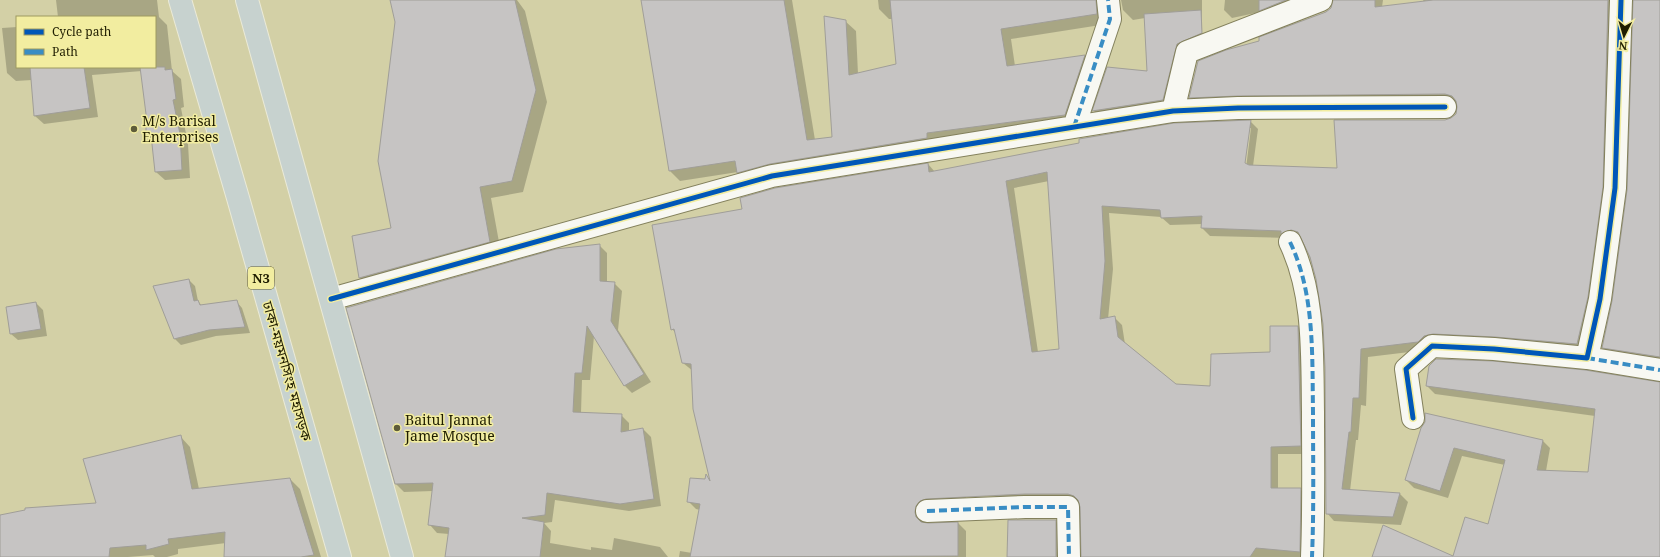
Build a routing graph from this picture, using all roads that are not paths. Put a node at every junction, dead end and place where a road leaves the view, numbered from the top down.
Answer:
1 (180, 0) edge
2 (247, 0) edge
3 (1108, 0) edge
4 (1321, 0) edge
5 (1621, 0) edge
6 (1444, 107) dead end
7 (1173, 111) junction
8 (1074, 127) junction
9 (1290, 242) dead end
10 (331, 300) junction
11 (1587, 358) junction
12 (1660, 370) edge
13 (1413, 418) dead end
14 (927, 511) dead end
15 (340, 557) edge
16 (402, 557) edge
17 (1069, 557) edge
18 (1312, 557) edge

1 - 15 highway, ঢাকা-ময়মনসিংহ মহাসড়ক / N3
2 - 10 highway
3 - 8 street
4 - 7 street
5 - 11 street
6 - 7 street
7 - 8 street
8 - 10 street
9 - 18 street
10 - 16 highway
11 - 12 street
11 - 13 street
14 - 17 street

